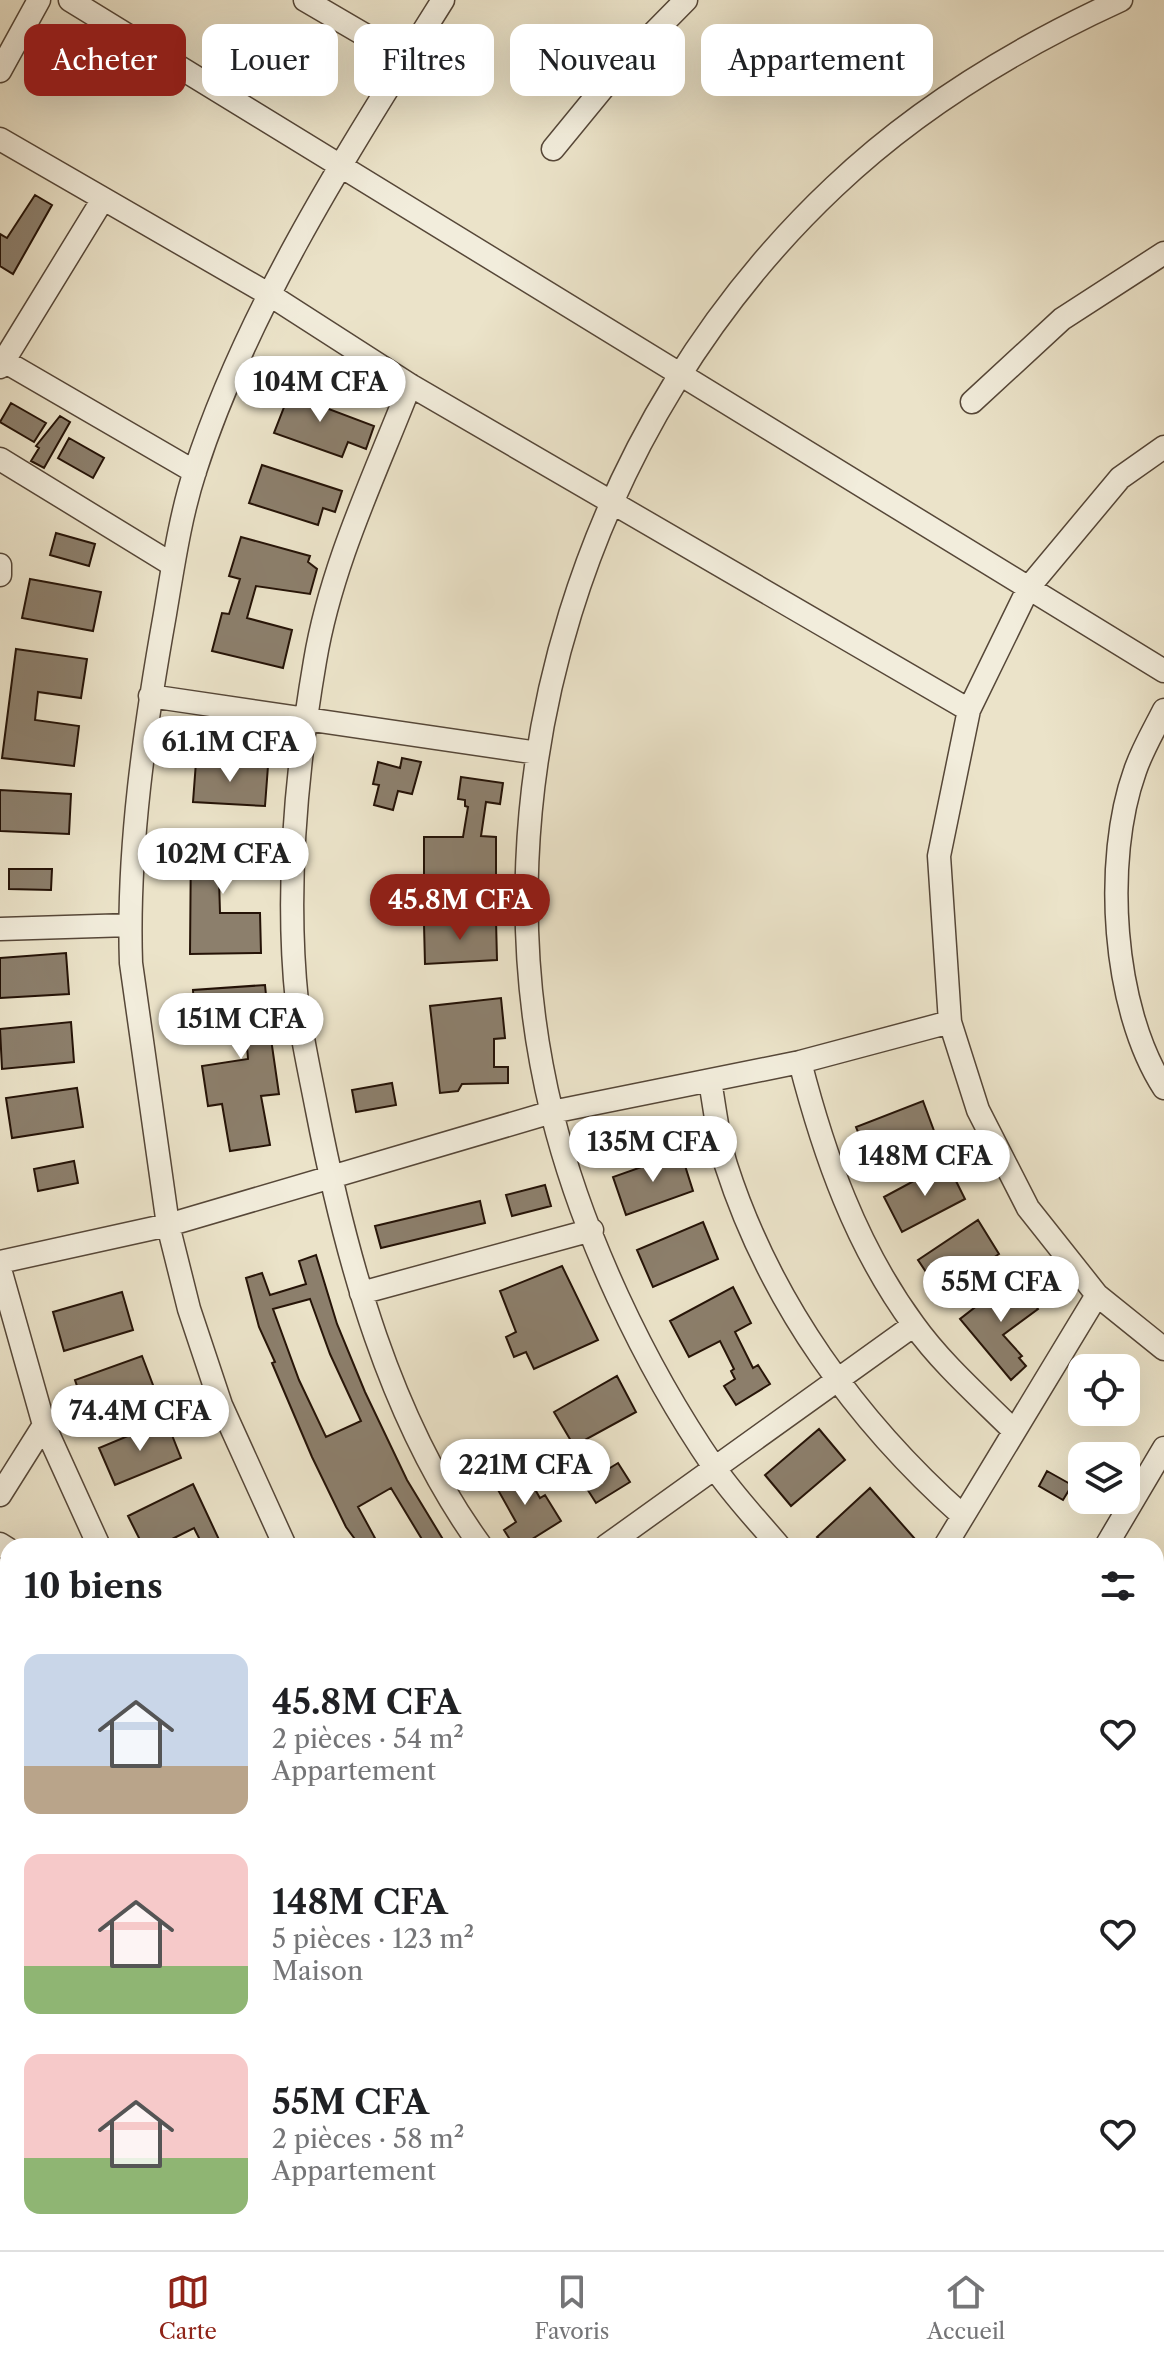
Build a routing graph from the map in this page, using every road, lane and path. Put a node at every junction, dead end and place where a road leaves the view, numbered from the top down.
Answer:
1 (39, 0) edge
2 (70, 0) edge
3 (305, 0) edge
4 (443, 0) edge
5 (686, 0) edge
6 (1121, 0) edge
7 (428, 24) edge
8 (354, 29) edge
9 (0, 71) edge
10 (383, 96) edge
11 (0, 139) edge
12 (553, 149) dead end
13 (340, 165) junction
14 (103, 199) junction
15 (1164, 253) edge
16 (270, 295) junction
17 (2, 364) edge
18 (680, 373) junction
19 (410, 385) junction
20 (972, 402) dead end
21 (1164, 447) edge
22 (0, 459) edge
23 (195, 472) junction
24 (611, 502) junction
25 (0, 565) edge
26 (173, 565) junction
27 (0, 575) edge
28 (1029, 587) junction
29 (1164, 671) edge
30 (150, 696) junction
31 (969, 710) junction
32 (1164, 710) edge
33 (308, 719) junction
34 (538, 753) junction
35 (130, 925) junction
36 (0, 929) edge
37 (950, 1022) junction
38 (800, 1062) junction
39 (710, 1081) junction
40 (1164, 1088) edge
41 (552, 1112) junction
42 (330, 1177) junction
43 (168, 1225) junction
44 (592, 1230) junction
45 (0, 1262) edge
46 (0, 1269) edge
47 (361, 1293) junction
48 (1097, 1295) junction
49 (914, 1325) junction
50 (1164, 1349) edge
51 (836, 1377) junction
52 (44, 1425) junction
53 (1014, 1431) junction
54 (1164, 1448) edge
55 (715, 1469) junction
56 (0, 1495) edge
57 (963, 1516) junction
58 (95, 1538) edge
59 (281, 1538) edge
60 (476, 1538) edge
61 (617, 1538) edge
62 (772, 1538) edge
63 (950, 1538) edge
64 (1111, 1538) edge

1 - 9 street
2 - 13 street
3 - 8 street
4 - 7 street
5 - 12 street
6 - 18 street
10 - 13 street
11 - 14 street
13 - 16 street
13 - 18 street
14 - 16 street
14 - 17 street
15 - 20 street
16 - 19 street
16 - 23 street
17 - 23 street
18 - 24 street
18 - 28 street
19 - 24 street
19 - 33 street
21 - 28 street
22 - 26 street
23 - 26 street
24 - 31 street
24 - 34 street
25 - 27 street
26 - 30 street
28 - 29 street
28 - 31 street
30 - 33 street
30 - 35 street
31 - 37 street
32 - 40 street
33 - 34 street
33 - 42 street
34 - 41 street
35 - 36 street
35 - 43 street
37 - 38 street
37 - 48 street
38 - 39 street
38 - 49 street
39 - 41 street
39 - 51 street
41 - 42 street
41 - 44 street
42 - 43 street
42 - 47 street
43 - 45 street
43 - 59 street
44 - 47 street
44 - 55 street
46 - 52 street
47 - 60 street
48 - 50 street
48 - 53 street
49 - 51 street
49 - 53 street
51 - 55 street
51 - 57 street
52 - 56 street
52 - 58 street
53 - 57 street
54 - 64 street
55 - 61 street
55 - 62 street
57 - 63 street

